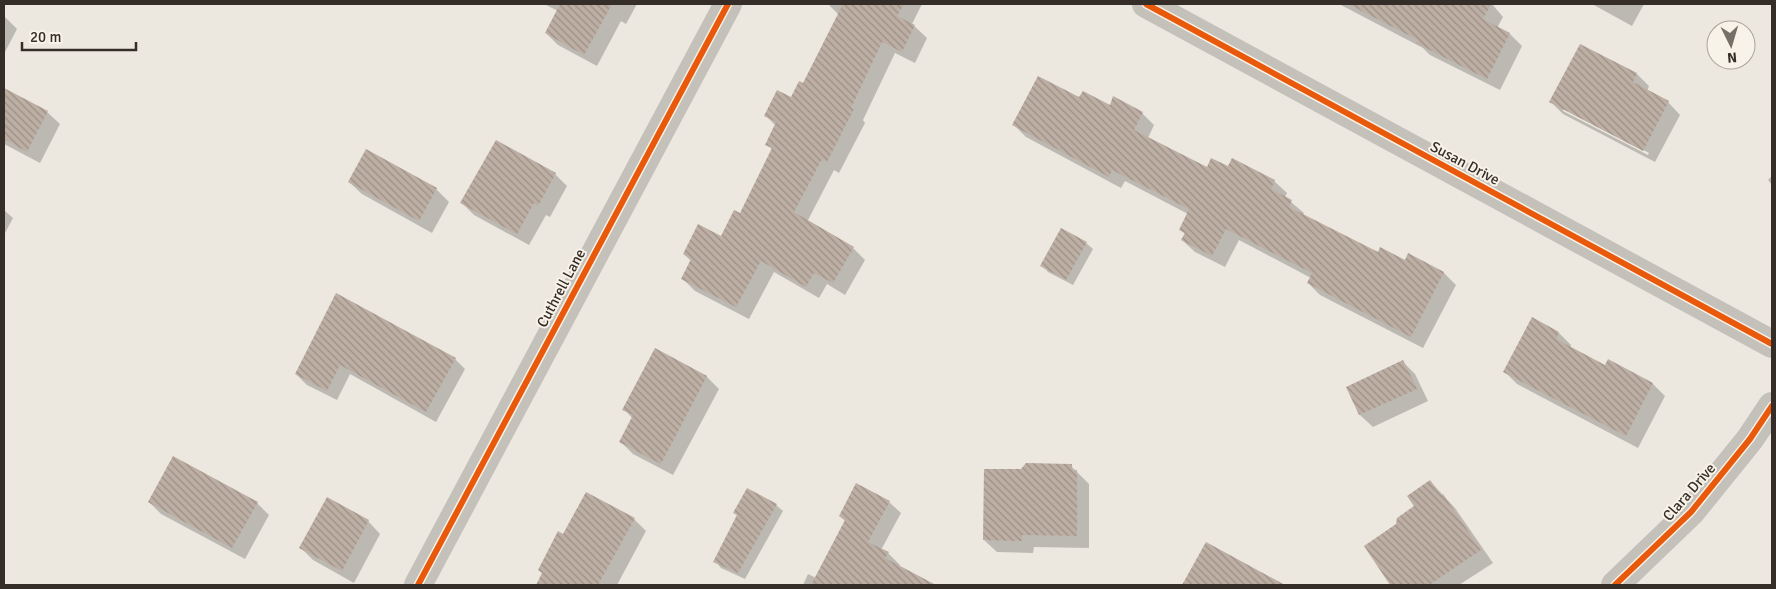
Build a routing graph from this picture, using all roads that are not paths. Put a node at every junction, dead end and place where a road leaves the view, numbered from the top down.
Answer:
1 (728, 4) edge
2 (1146, 4) edge
3 (1772, 344) edge
4 (1772, 406) edge
5 (418, 585) edge
6 (1615, 585) edge

1 - 5 street, Cuthrell Lane
2 - 3 street, Susan Drive
4 - 6 street, Clara Drive

